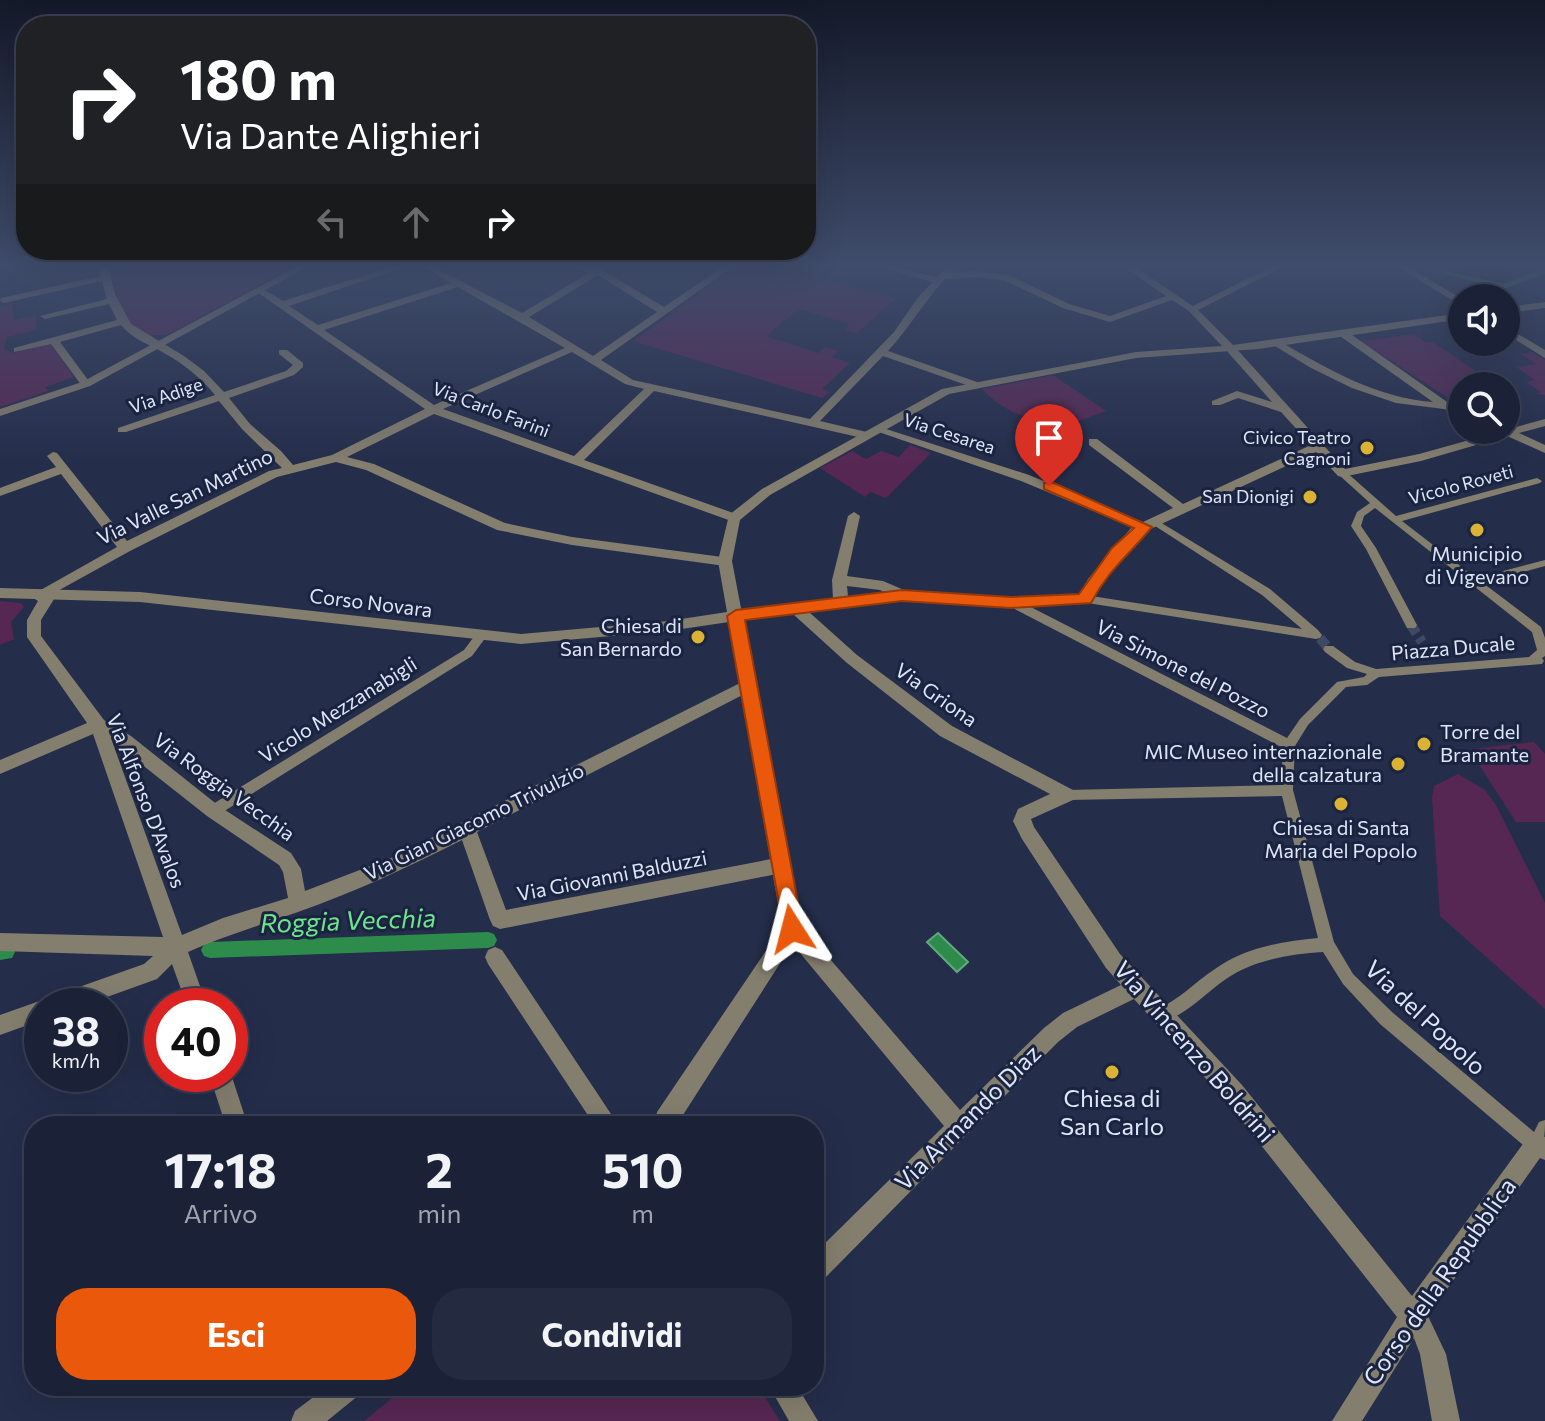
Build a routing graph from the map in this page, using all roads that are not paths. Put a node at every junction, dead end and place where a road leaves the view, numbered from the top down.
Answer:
1 (82, 332) edge
2 (131, 332) edge
3 (183, 332) edge
4 (321, 332) edge
5 (547, 332) edge
6 (635, 332) edge
7 (898, 332) edge
8 (1215, 332) edge
9 (1339, 332) edge
10 (1341, 332) edge
11 (1520, 339) edge
12 (53, 340) junction
13 (1275, 343) junction
14 (158, 346) junction
15 (573, 348) junction
16 (1230, 348) junction
17 (18, 350) dead end
18 (283, 352) dead end
19 (882, 352) junction
20 (1545, 355) edge
21 (594, 360) junction
22 (86, 384) junction
23 (976, 385) junction
24 (651, 388) junction
25 (222, 396) junction
26 (1216, 403) dead end
27 (1446, 406) joint
28 (432, 409) junction
29 (1283, 409) junction
30 (0, 413) edge
31 (1545, 422) edge
32 (812, 423) junction
33 (1520, 428) edge
34 (122, 430) dead end
35 (871, 432) junction
36 (1520, 438) edge
37 (1093, 442) dead end
38 (1463, 444) edge
39 (1317, 447) junction
40 (1545, 449) edge
41 (53, 456) dead end
42 (336, 458) junction
43 (576, 461) junction
44 (288, 468) junction
45 (63, 469) junction
46 (1342, 473) junction
47 (1537, 481) dead end
48 (0, 492) edge
49 (1375, 504) junction
50 (1182, 509) junction
51 (854, 516) dead end
52 (734, 518) junction
53 (1394, 520) junction
54 (1150, 524) junction
55 (125, 548) junction
56 (725, 561) junction
57 (1545, 563) edge
58 (839, 580) junction
59 (1475, 582) junction
60 (0, 593) edge
61 (902, 595) junction
62 (43, 596) junction
63 (1080, 599) junction
64 (1011, 602) junction
65 (841, 604) junction
66 (797, 609) junction
67 (736, 616) junction
68 (1411, 625) tunnel mouth
69 (480, 637) junction
70 (1543, 641) edge
71 (1329, 649) tunnel mouth
72 (1539, 661) edge
73 (1376, 673) junction
74 (750, 684) junction
75 (98, 725) junction
76 (1289, 745) junction
77 (0, 767) edge
78 (1287, 790) junction
79 (1067, 795) junction
80 (213, 811) junction
81 (467, 828) junction
82 (782, 865) junction
83 (298, 903) junction
84 (792, 929) junction
85 (0, 942) edge
86 (1327, 945) junction
87 (177, 947) junction
88 (495, 957) dead end
89 (1138, 987) junction
90 (104, 988) edge
91 (191, 988) edge
92 (1163, 1014) junction
93 (24, 1016) edge
94 (0, 1025) edge
95 (226, 1092) edge
96 (234, 1116) edge
97 (601, 1116) edge
98 (670, 1116) edge
99 (960, 1128) junction
100 (1542, 1141) edge
101 (824, 1261) edge
102 (1413, 1316) junction
103 (329, 1396) edge
104 (788, 1396) edge
105 (305, 1421) edge
106 (804, 1421) edge
107 (1346, 1421) edge
108 (1446, 1421) edge

1 - 12 street
2 - 14 street
3 - 14 street
4 - 28 street, Via Carlo Farini
5 - 15 street, Via Cesarea
6 - 21 street
7 - 19 street
8 - 16 street
9 - 13 street
10 - 27 street
11 - 20 street
12 - 17 street
12 - 22 street
13 - 16 street
13 - 27 street
14 - 22 street
14 - 25 street
15 - 21 street, Via Cesarea
15 - 28 street
16 - 23 street
16 - 29 street
18 - 25 street, Via Adige
19 - 23 street
19 - 32 street
21 - 24 street, Via Cesarea
22 - 30 street
23 - 35 street
24 - 32 street, Via Cesarea
24 - 43 street
25 - 34 street, Via Adige
25 - 44 street
26 - 29 street
28 - 42 street
28 - 43 street, Via Carlo Farini
29 - 39 street
31 - 33 street
32 - 35 street, Via Cesarea
35 - 52 street
35 - 54 street, Via Cesarea
36 - 40 street
37 - 50 street
38 - 46 street
39 - 46 street
39 - 50 street
41 - 45 street
42 - 44 street, Via Valle San Martino
42 - 56 street, Via Valle San Martino
43 - 52 street, Via Carlo Farini
44 - 55 street, Via Valle San Martino
45 - 48 street
45 - 55 street
46 - 49 street
47 - 53 street, Vicolo Roveti
49 - 53 street
49 - 68 street
50 - 54 street
51 - 58 street
52 - 56 street
53 - 59 street
54 - 63 street
54 - 63 street
55 - 62 street, Via Valle San Martino
56 - 67 street
57 - 59 street
58 - 61 street
58 - 65 street
59 - 70 street
60 - 62 street, Corso Novara
61 - 64 street
61 - 65 street, Corso Novara
62 - 69 street, Corso Novara
62 - 75 street, Via Alfonso D'Avalos
63 - 64 street
64 - 76 street, Via Simone del Pozzo
65 - 66 street, Corso Novara
66 - 67 street, Corso Novara
66 - 79 street, Via Griona
67 - 69 street, Corso Novara
67 - 74 street
69 - 80 street, Vicolo Mezzanabigli
70 - 72 street, Piazza Ducale
71 - 73 street, Piazza Ducale
72 - 73 street, Piazza Ducale
73 - 76 street, Piazza Ducale
74 - 81 street, Via Gian Giacomo Trivulzio
74 - 82 street
75 - 77 street
75 - 80 street, Via Roggia Vecchia
75 - 87 street, Via Alfonso D'Avalos
76 - 78 street, Via del Popolo
78 - 79 street
78 - 86 street, Via del Popolo
79 - 89 street, Via Vincenzo Boldrini
80 - 83 street, Via Roggia Vecchia
81 - 82 street, Via Giovanni Balduzzi
81 - 83 street, Via Gian Giacomo Trivulzio
82 - 84 street
83 - 87 street, Via Gian Giacomo Trivulzio
84 - 98 street
84 - 99 street
85 - 87 street, Via Gian Giacomo Trivulzio
86 - 92 street
86 - 100 street, Via del Popolo
87 - 90 street
87 - 91 street, Via Alfonso D'Avalos
88 - 97 street
89 - 92 street, Via Vincenzo Boldrini
89 - 99 street, Via Armando Diaz
92 - 102 street, Via Vincenzo Boldrini
93 - 94 street
95 - 96 street
99 - 101 street, Via Armando Diaz
100 - 102 street, Corso della Repubblica
102 - 107 street, Corso della Repubblica
102 - 108 street, Via Vincenzo Boldrini
103 - 105 street
104 - 106 street

